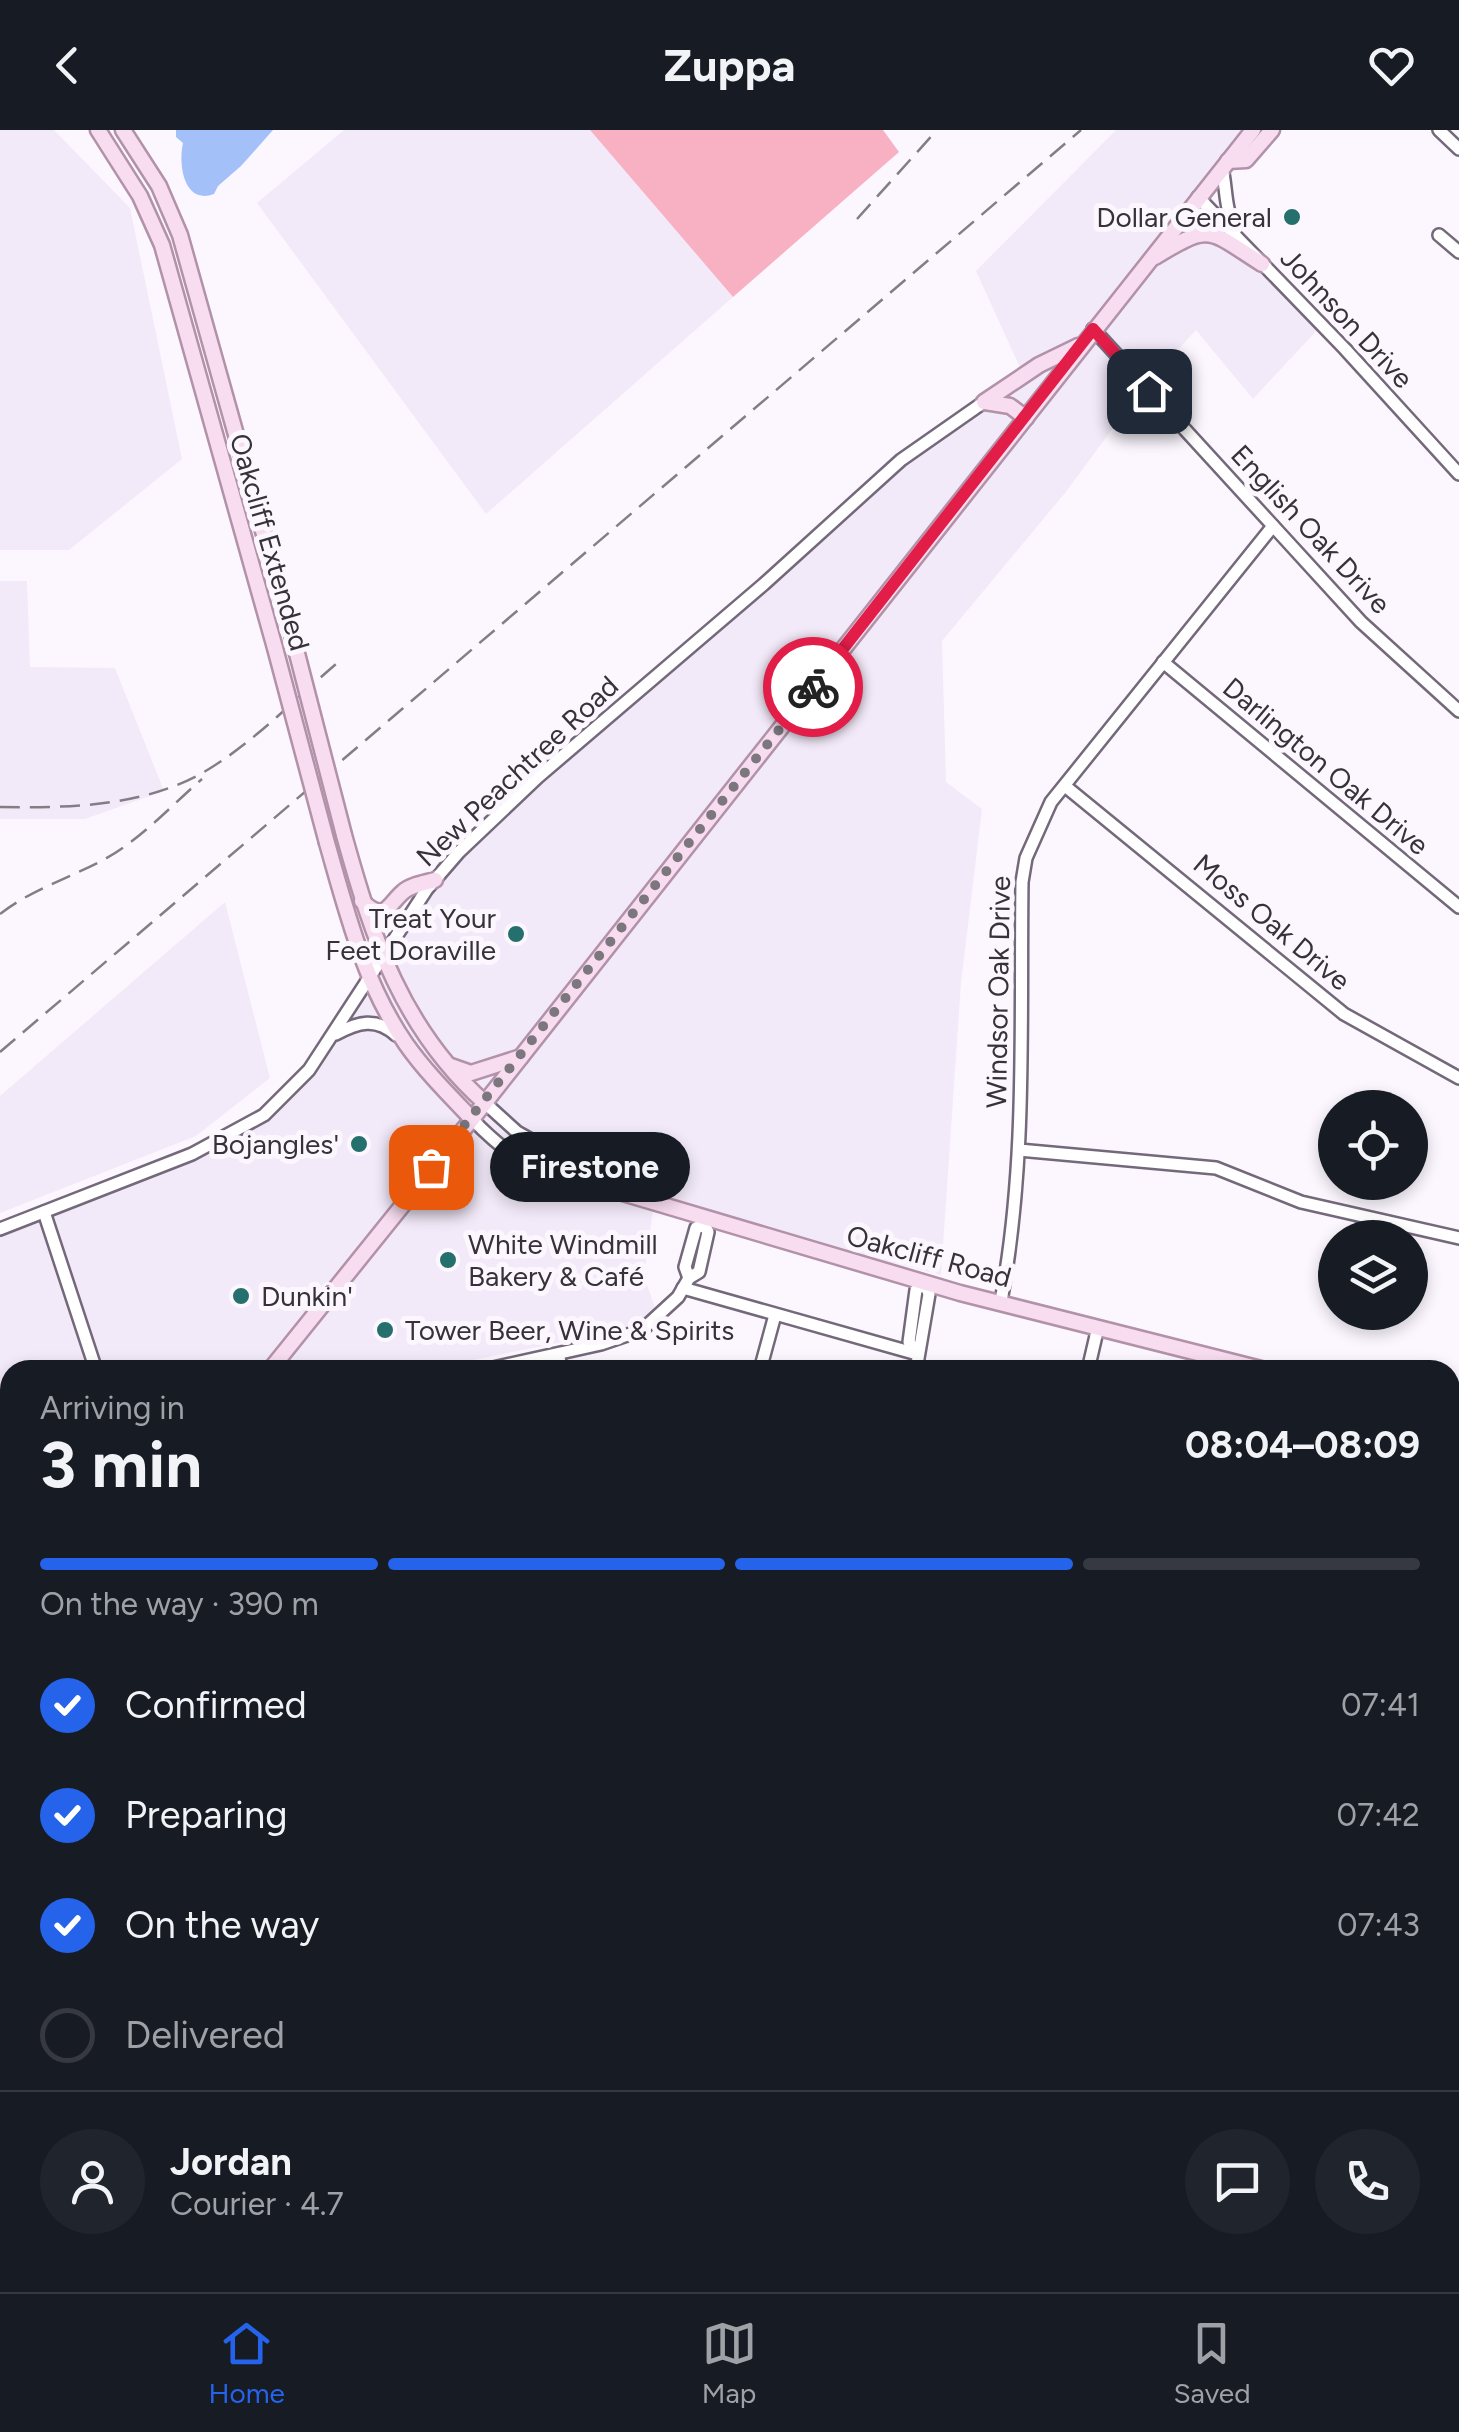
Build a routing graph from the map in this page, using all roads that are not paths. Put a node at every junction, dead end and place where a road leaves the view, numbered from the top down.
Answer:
1 (98, 130) edge
2 (124, 130) edge
3 (1253, 130) edge
4 (1272, 130) edge
5 (1440, 130) edge
6 (1459, 149) edge
7 (1225, 165) junction
8 (1198, 197) junction
9 (1439, 235) dead end
10 (1245, 246) junction
11 (1459, 252) edge
12 (1146, 263) junction
13 (1262, 264) junction
14 (1093, 329) junction
15 (1082, 345) junction
16 (984, 402) junction
17 (1026, 418) junction
18 (1459, 474) edge
19 (1273, 526) junction
20 (1163, 662) junction
21 (1459, 711) edge
22 (1065, 786) junction
23 (435, 880) junction
24 (362, 901) junction
25 (1459, 907) edge
26 (384, 958) junction
27 (370, 978) junction
28 (332, 1036) junction
29 (406, 1045) junction
30 (521, 1057) junction
31 (444, 1064) junction
32 (1459, 1078) edge
33 (485, 1103) junction
34 (472, 1119) junction
35 (1020, 1150) junction
36 (582, 1181) junction
37 (44, 1212) junction
38 (705, 1221) junction
39 (0, 1228) edge
40 (1459, 1238) edge
41 (925, 1282) junction
42 (686, 1283) junction
43 (1001, 1301) junction
44 (774, 1315) junction
45 (1098, 1327) junction
46 (558, 1354) junction
47 (916, 1354) junction
48 (93, 1360) edge
49 (278, 1360) edge
50 (530, 1360) edge
51 (560, 1360) edge
52 (763, 1360) edge
53 (916, 1360) edge
54 (1090, 1360) edge
55 (1226, 1360) edge

1 - 27 main road, Oakcliff Extended, bridge
2 - 24 main road, Oakcliff Extended, bridge
3 - 7 main road
4 - 7 main road
5 - 6 street
7 - 8 main road
7 - 10 street
8 - 10 street, Johnson Drive
8 - 12 main road
9 - 11 street
10 - 13 street, Johnson Drive
12 - 13 main road
12 - 14 main road
13 - 18 street, Johnson Drive
14 - 15 main road
14 - 19 street, English Oak Drive
15 - 16 main road
15 - 17 main road
16 - 17 main road
16 - 23 street, New Peachtree Road
17 - 30 main road
19 - 20 street, Windsor Oak Drive
19 - 21 street, English Oak Drive
20 - 22 street, Windsor Oak Drive
20 - 25 street, Darlington Oak Drive
22 - 32 street, Moss Oak Drive
22 - 35 street, Windsor Oak Drive
23 - 24 main road
23 - 26 street, New Peachtree Road
24 - 26 main road, Oakcliff Extended
26 - 27 street, New Peachtree Road
26 - 31 main road, Oakcliff Road
27 - 28 street, New Peachtree Road
27 - 29 main road, Oakcliff Road
28 - 29 street
28 - 37 street, New Peachtree Road
29 - 34 main road, Oakcliff Road
30 - 31 main road
30 - 33 main road
31 - 33 main road, Oakcliff Road
33 - 34 main road
33 - 36 street, Oakcliff Road
34 - 36 street, Oakcliff Road
34 - 49 main road
35 - 40 street
35 - 43 street, Windsor Oak Drive
36 - 38 main road, Oakcliff Road
37 - 39 street, New Peachtree Road
37 - 48 street
38 - 41 main road, Oakcliff Road
38 - 42 street
41 - 43 main road, Oakcliff Road
41 - 47 street
42 - 44 street
42 - 46 street
43 - 45 main road, Oakcliff Road
44 - 47 street
44 - 52 street
45 - 54 street
45 - 55 main road, Oakcliff Road
46 - 50 street
46 - 51 street
47 - 53 street

